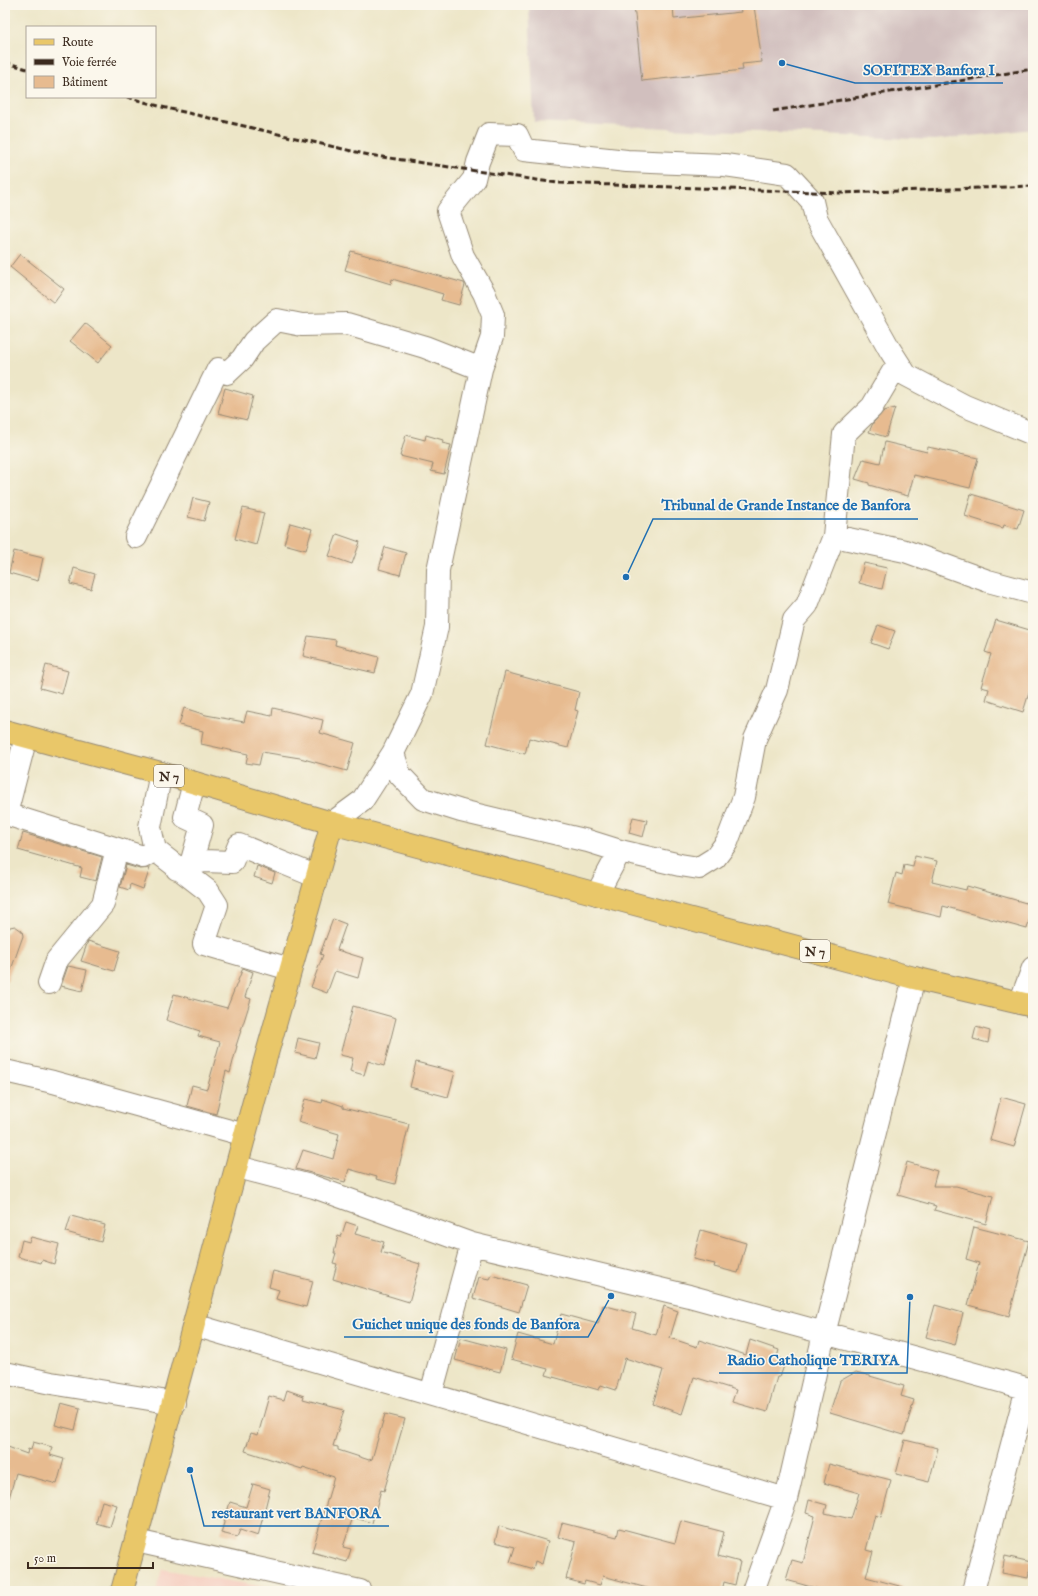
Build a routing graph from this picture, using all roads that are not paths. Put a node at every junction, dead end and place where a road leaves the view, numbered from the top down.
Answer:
1 (898, 363) junction
2 (482, 369) junction
3 (1033, 434) edge
4 (834, 536) junction
5 (136, 537) dead end
6 (1033, 593) edge
7 (5, 731) edge
8 (26, 737) junction
9 (393, 753) junction
10 (161, 773) junction
11 (194, 783) junction
12 (332, 823) junction
13 (118, 849) junction
14 (154, 850) junction
15 (620, 851) junction
16 (184, 866) junction
17 (315, 876) junction
18 (597, 894) junction
19 (1033, 968) edge
20 (290, 969) junction
21 (914, 978) junction
22 (49, 983) dead end
23 (1026, 1004) edge
24 (5, 1071) edge
25 (245, 1135) junction
26 (238, 1167) junction
27 (472, 1244) junction
28 (194, 1325) junction
29 (824, 1334) junction
30 (5, 1373) edge
31 (1030, 1389) edge
32 (430, 1394) junction
33 (174, 1403) junction
34 (786, 1499) junction
35 (136, 1541) junction
36 (122, 1591) edge
37 (360, 1591) edge
38 (753, 1591) edge
39 (973, 1591) edge

1 - 2 street
1 - 3 street
1 - 4 street
2 - 5 street
2 - 9 street
4 - 6 street
4 - 15 street
7 - 8 main road, N 7
8 - 10 main road, N 7
8 - 13 street
9 - 12 street
9 - 15 street
10 - 11 main road, N 7
10 - 14 street
11 - 12 main road, N 7
11 - 16 street
12 - 17 main road
12 - 18 main road, N 7
13 - 14 street
13 - 22 street
14 - 16 street
15 - 18 street
16 - 17 street
16 - 20 street
17 - 20 main road
18 - 21 main road, N 7
19 - 23 street
20 - 25 main road
21 - 23 main road, N 7
21 - 29 street
24 - 25 street
25 - 26 main road
26 - 27 street
26 - 28 main road
27 - 29 street
27 - 32 street
28 - 32 street
28 - 33 main road
29 - 31 street
29 - 34 street
30 - 33 street
31 - 39 street
32 - 34 street
33 - 35 main road
34 - 38 street
35 - 36 main road
35 - 37 street

